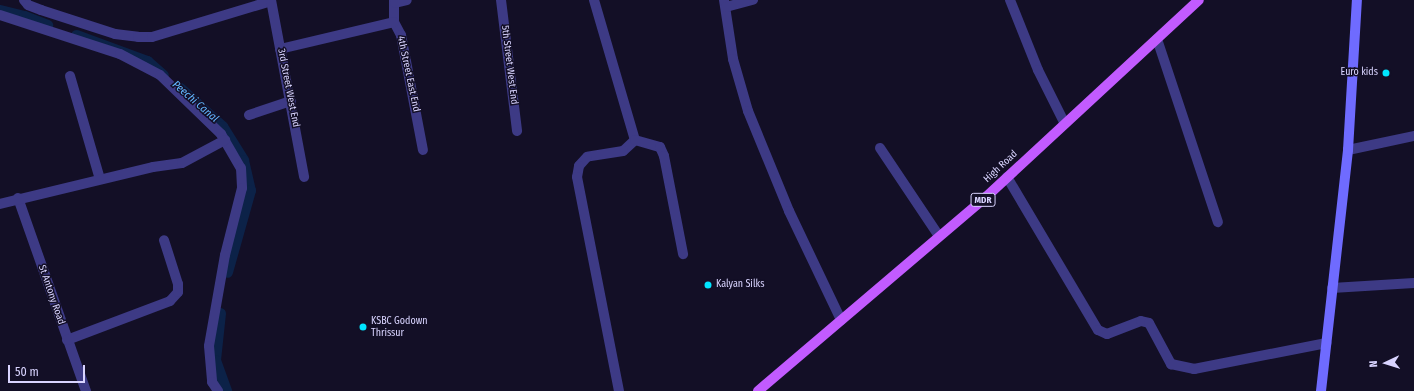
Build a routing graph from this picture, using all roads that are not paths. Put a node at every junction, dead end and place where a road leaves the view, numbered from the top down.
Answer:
1 (24, 0) edge
2 (407, 0) edge
3 (501, 0) edge
4 (594, 0) edge
5 (753, 0) edge
6 (1010, 0) edge
7 (1199, 0) edge
8 (1357, 0) edge
9 (271, 1) edge
10 (395, 1) edge
11 (725, 4) edge
12 (0, 15) edge
13 (394, 22) junction
14 (1157, 39) junction
15 (280, 49) junction
16 (70, 76) dead end
17 (291, 101) junction
18 (249, 115) dead end
19 (1065, 124) junction
20 (517, 131) dead end
21 (1414, 136) edge
22 (225, 140) junction
23 (635, 140) junction
24 (880, 148) dead end
25 (423, 150) dead end
26 (1348, 150) junction
27 (304, 177) dead end
28 (1007, 177) junction
29 (100, 179) junction
30 (18, 198) junction
31 (0, 204) edge
32 (1218, 222) dead end
33 (940, 236) junction
34 (164, 240) dead end
35 (683, 254) dead end
36 (1414, 283) edge
37 (1332, 288) junction
38 (841, 320) junction
39 (67, 340) junction
40 (1326, 343) junction
41 (86, 391) edge
42 (218, 391) edge
43 (619, 391) edge
44 (758, 391) edge
45 (1320, 391) edge

1 - 9 street
2 - 10 street
3 - 20 street, 5th Street West End
4 - 23 street
5 - 11 street
6 - 19 street
7 - 14 main road, High Road / MDR
8 - 26 main road
9 - 15 street, 3rd Street West End
10 - 13 street, 4th Street East End
11 - 38 street
12 - 22 street
13 - 15 street
13 - 25 street, 4th Street East End
14 - 19 main road, High Road / MDR
14 - 32 street
15 - 17 street, 3rd Street West End
16 - 29 street
17 - 18 street
17 - 27 street, 3rd Street West End
19 - 28 main road, High Road / MDR
21 - 26 street
22 - 29 street
22 - 42 street
23 - 35 street
23 - 43 street
24 - 33 street
26 - 37 main road
28 - 33 main road, High Road / MDR
28 - 40 street
29 - 30 street
30 - 31 street
30 - 39 street, St Antony Road
33 - 38 main road, High Road / MDR
34 - 39 street
36 - 37 street
37 - 40 main road
38 - 44 main road, High Road / MDR
39 - 41 street, St Antony Road
40 - 45 main road

